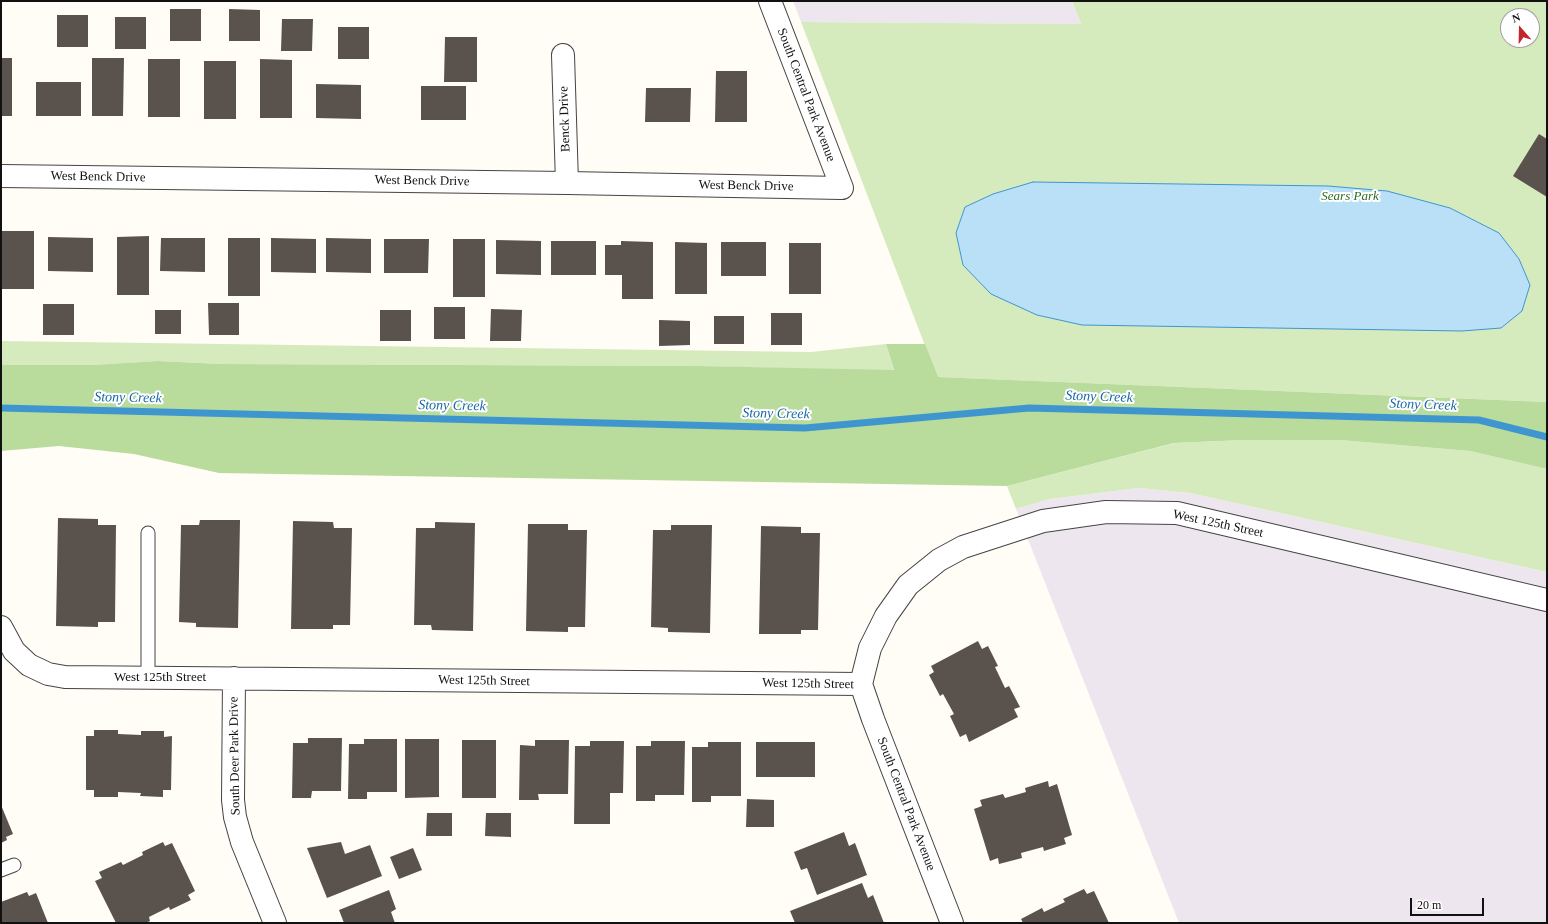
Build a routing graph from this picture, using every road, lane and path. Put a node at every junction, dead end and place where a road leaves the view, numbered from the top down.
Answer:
1 (770, 1) edge
2 (563, 55) dead end
3 (1, 176) edge
4 (567, 183) junction
5 (842, 188) joint
6 (148, 533) dead end
7 (1547, 600) edge
8 (1, 627) edge
9 (148, 678) junction
10 (234, 678) junction
11 (861, 684) junction
12 (14, 865) dead end
13 (1, 870) edge
14 (275, 923) edge
15 (952, 923) edge

1 - 5 street, South Central Park Avenue
2 - 4 street, Benck Drive
3 - 4 street, West Benck Drive
4 - 5 street, West Benck Drive
6 - 9 lane
7 - 11 street, West 125th Street
8 - 9 street, West 125th Street
9 - 10 street, West 125th Street
10 - 11 street, West 125th Street
10 - 14 street, South Deer Park Drive
11 - 15 street, South Central Park Avenue
12 - 13 lane

